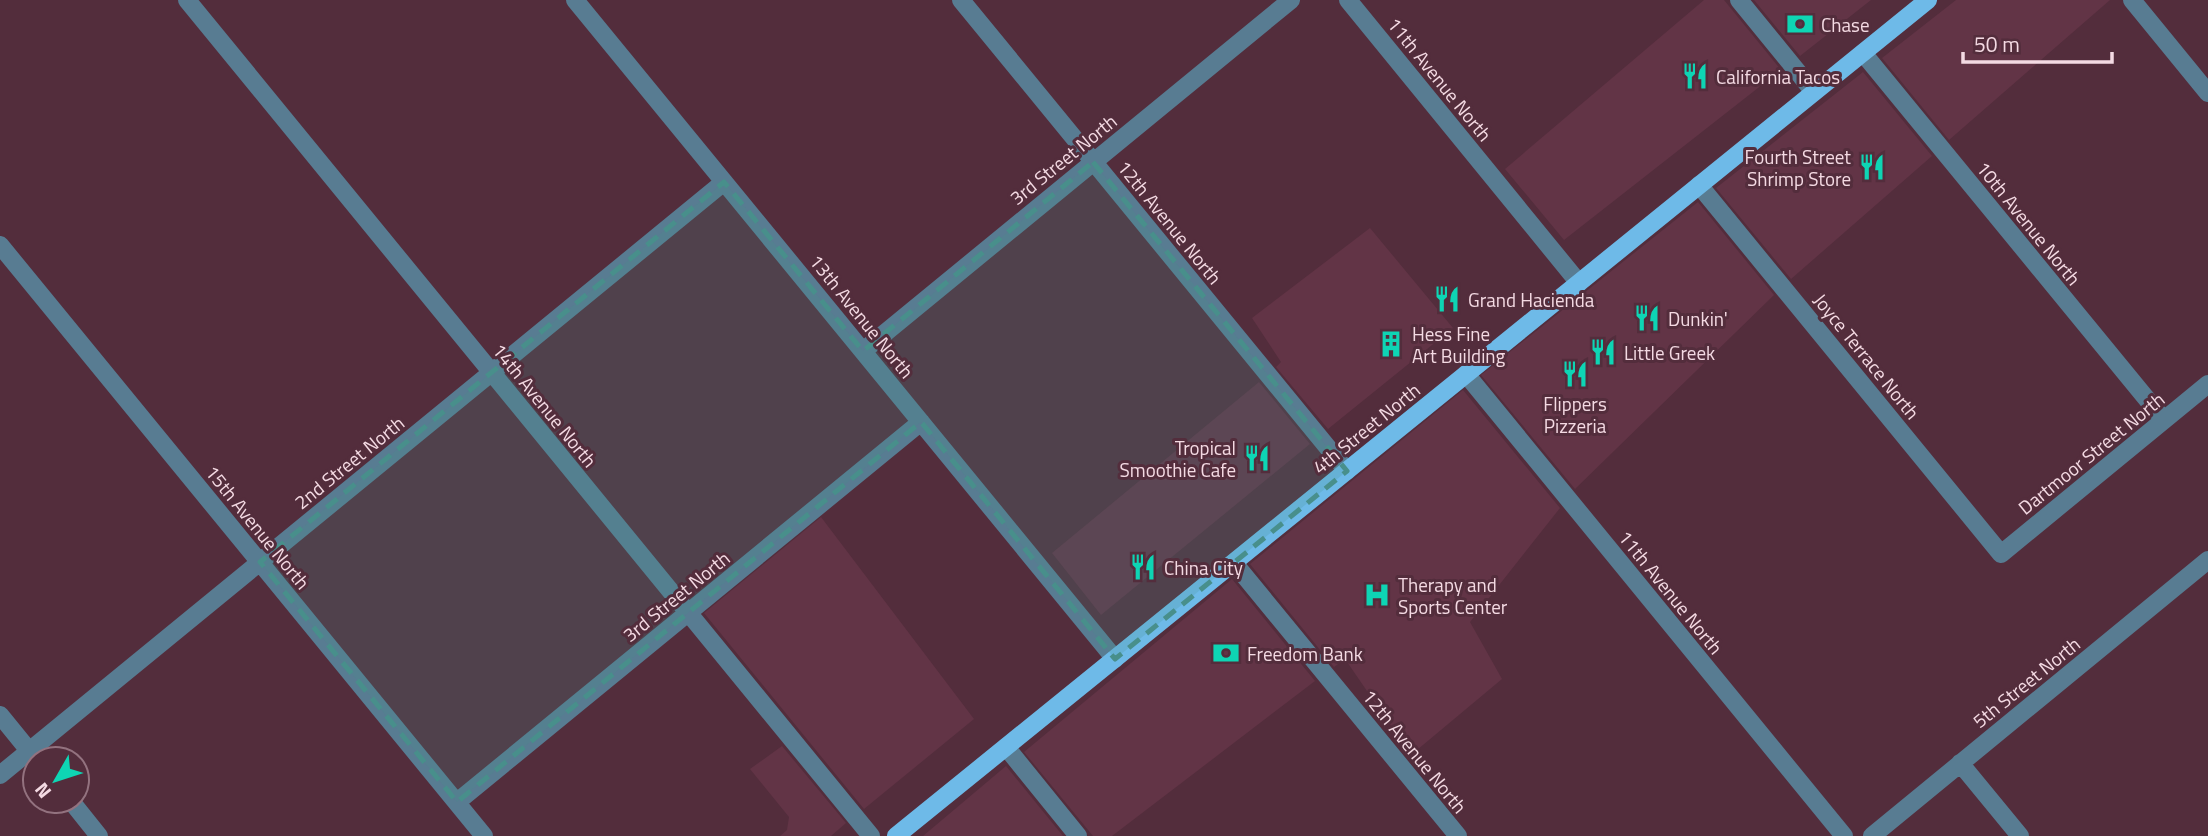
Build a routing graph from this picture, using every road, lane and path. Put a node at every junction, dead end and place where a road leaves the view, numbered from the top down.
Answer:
1 (187, 0) edge
2 (575, 0) edge
3 (961, 0) edge
4 (1291, 0) edge
5 (1348, 0) edge
6 (1739, 0) edge
7 (1928, 0) edge
8 (2132, 0) edge
9 (1863, 53) junction
10 (1814, 92) junction
11 (2208, 93) edge
12 (1093, 162) junction
13 (724, 182) junction
14 (1699, 185) junction
15 (0, 245) edge
16 (1579, 283) junction
17 (863, 351) junction
18 (492, 372) junction
19 (1466, 374) junction
20 (2208, 384) edge
21 (2164, 420) junction
22 (921, 422) junction
23 (1347, 471) junction
24 (2001, 554) joint
25 (2208, 560) edge
26 (260, 562) junction
27 (1234, 563) junction
28 (688, 613) junction
29 (1115, 659) junction
30 (0, 715) edge
31 (25, 745) edge
32 (45, 745) edge
33 (1006, 747) junction
34 (21, 762) edge
35 (1960, 763) junction
36 (0, 775) edge
37 (457, 802) junction
38 (82, 815) edge
39 (99, 836) edge
40 (484, 836) edge
41 (871, 836) edge
42 (897, 836) edge
43 (1078, 836) edge
44 (1458, 836) edge
45 (1844, 836) edge
46 (1872, 836) edge
47 (2020, 836) edge

1 - 18 street, 14th Avenue North
2 - 13 street, 13th Avenue North
3 - 12 street, 12th Avenue North
4 - 12 street, 3rd Street North
5 - 16 street, 11th Avenue North
6 - 10 street
7 - 9 main road, 4th Street North
8 - 11 street
9 - 10 main road, 4th Street North
9 - 21 street, 10th Avenue North
10 - 14 main road, 4th Street North
12 - 17 street, 3rd Street North
12 - 23 street, 12th Avenue North
13 - 17 street, 13th Avenue North
13 - 18 street, 2nd Street North
14 - 16 main road, 4th Street North
14 - 24 street, Joyce Terrace North
15 - 26 street, 15th Avenue North
16 - 19 main road, 4th Street North
17 - 22 street, 13th Avenue North
18 - 26 street, 2nd Street North
18 - 28 street, 14th Avenue North
19 - 23 main road, 4th Street North
19 - 45 street, 11th Avenue North
20 - 21 street, Dartmoor Street North
21 - 24 street, Dartmoor Street North
22 - 28 street, 3rd Street North
22 - 29 street, 13th Avenue North
23 - 27 main road, 4th Street North
25 - 35 street, 5th Street North
26 - 32 street, 2nd Street North
26 - 37 street, 15th Avenue North
27 - 29 main road, 4th Street North
27 - 44 street, 12th Avenue North
28 - 37 street, 3rd Street North
28 - 41 street, 14th Avenue North
29 - 33 main road, 4th Street North
30 - 31 street
33 - 42 main road, 4th Street North
33 - 43 street
34 - 36 street, 2nd Street North
35 - 46 street, 5th Street North
35 - 47 street
37 - 40 street, 15th Avenue North
38 - 39 street

